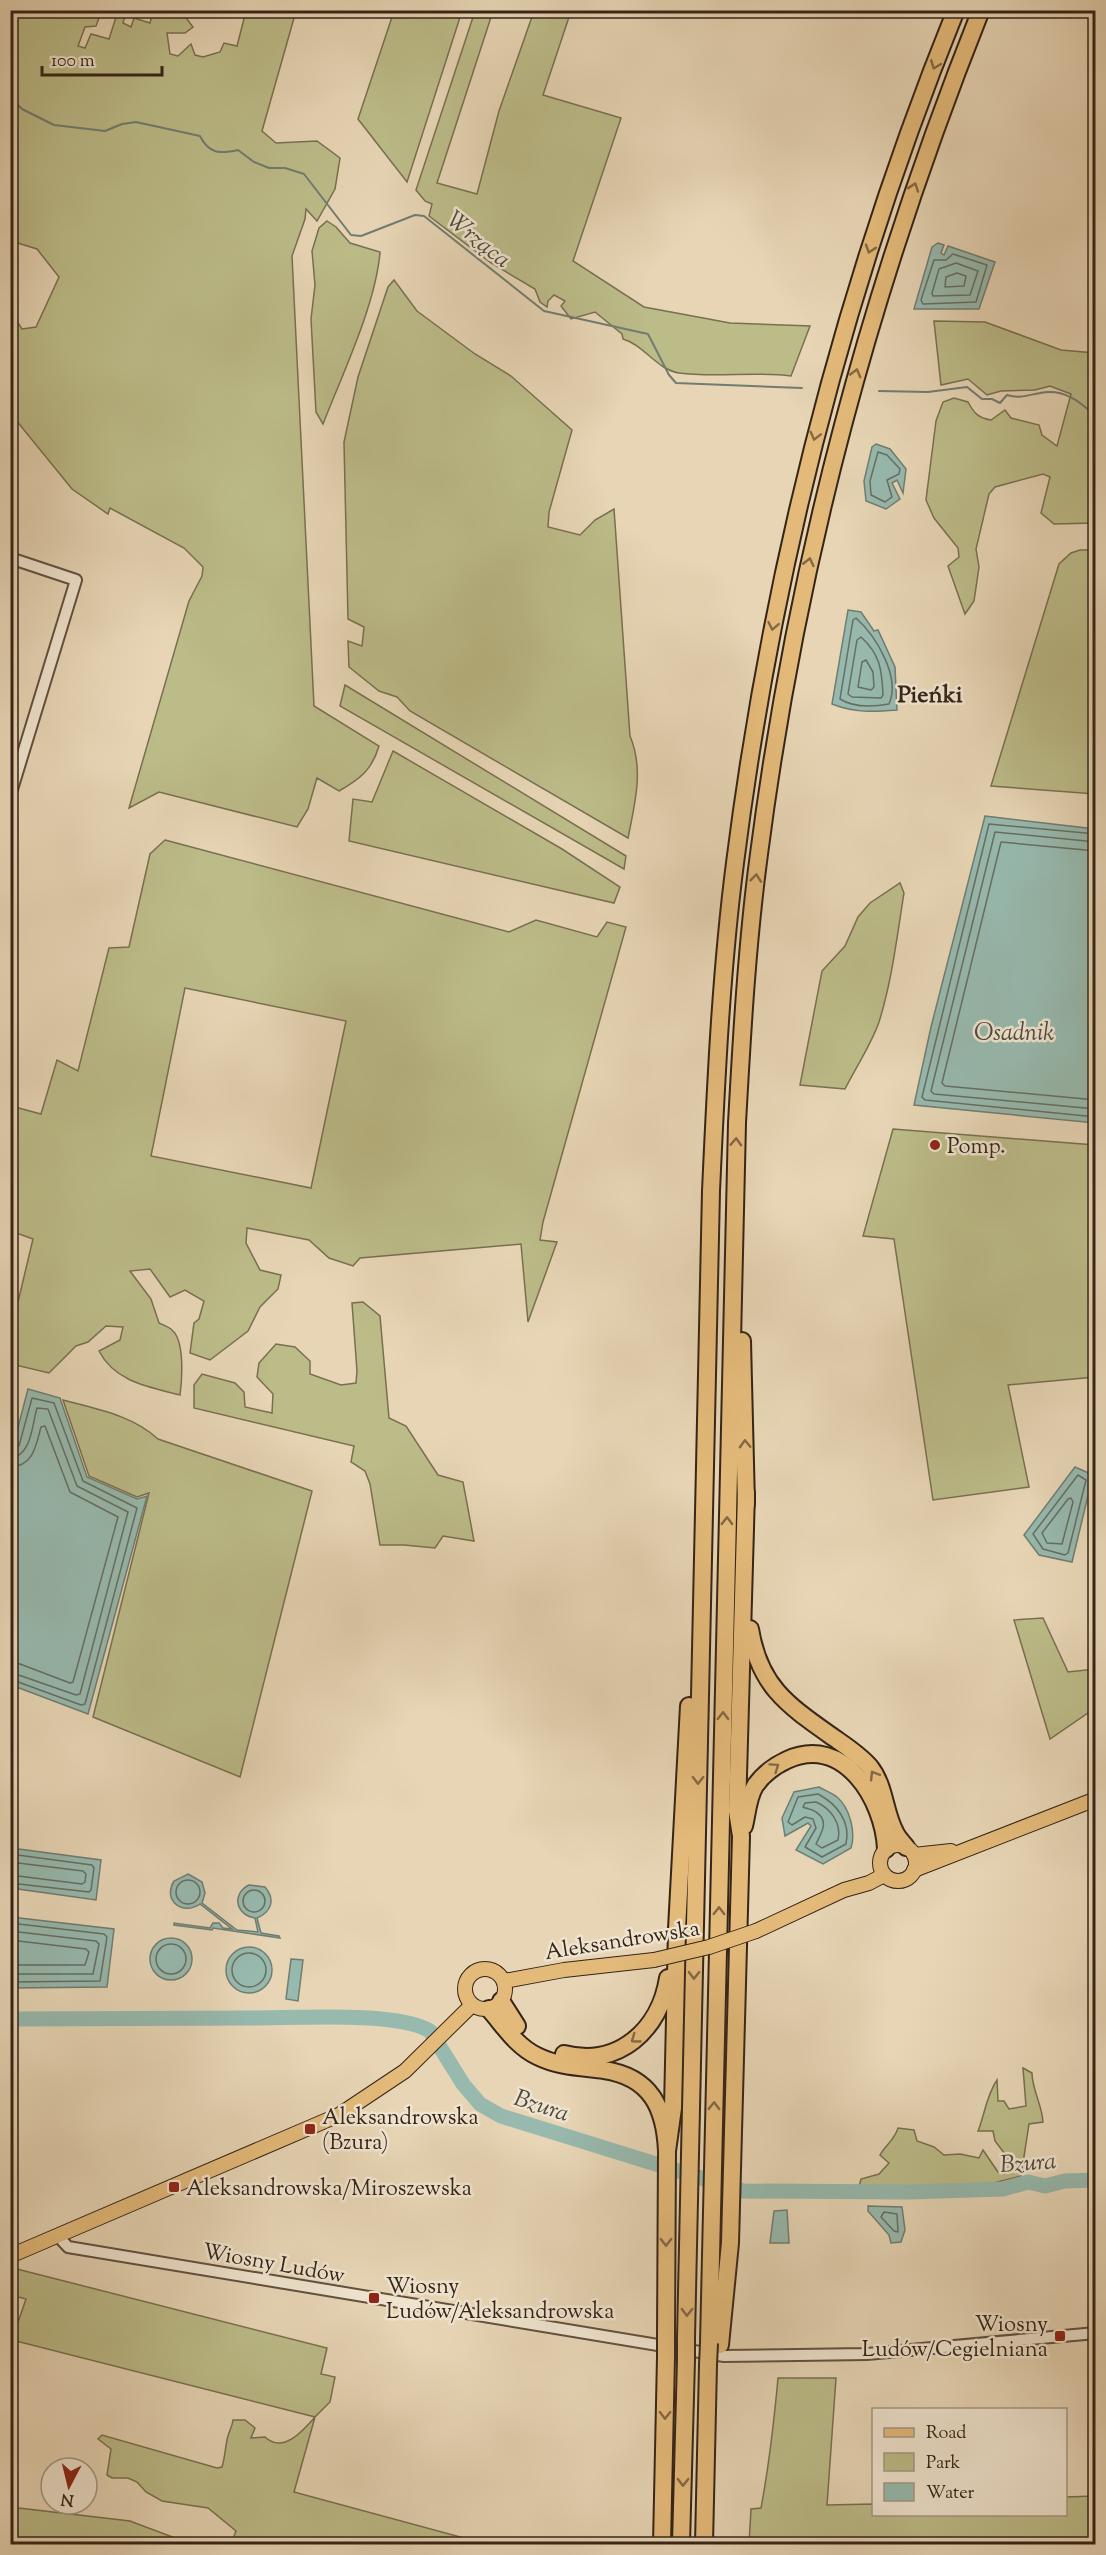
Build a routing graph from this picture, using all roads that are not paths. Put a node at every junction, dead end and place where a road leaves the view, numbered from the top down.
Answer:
1 (956, 10) edge
2 (981, 10) edge
3 (10, 558) edge
4 (10, 796) edge
5 (734, 1200) junction
6 (746, 1493) junction
7 (703, 1575) junction
8 (1095, 1799) edge
9 (741, 1836) junction
10 (975, 1847) junction
11 (886, 1849) junction
12 (910, 1851) junction
13 (882, 1870) junction
14 (914, 1870) junction
15 (677, 1929) junction
16 (504, 1981) junction
17 (487, 2005) junction
18 (667, 2151) junction
19 (58, 2236) junction
20 (10, 2256) edge
21 (1095, 2333) edge
22 (714, 2344) junction
23 (662, 2544) edge
24 (681, 2544) edge
25 (704, 2544) edge

1 -> 7 highway
5 -> 2 highway
3 - 4 street
6 -> 5 highway
22 -> 5 highway
6 - 9 highway
12 -> 6 highway
7 - 15 highway
7 -> 24 highway, bridge
8 - 10 main road
9 -> 11 highway
9 - 22 highway
10 - 12 main road
10 - 14 main road
11 - 12 main road
11 - 13 main road
12 - 14 main road
13 - 14 main road
13 - 16 main road, Aleksandrowska, bridge
15 -> 17 highway
15 - 18 highway
16 - 17 main road
16 - 17 main road
17 - 18 highway
17 - 19 main road
18 -> 23 highway, bridge
19 - 20 main road
19 - 21 street, Wiosny Ludów
22 - 25 highway, bridge

